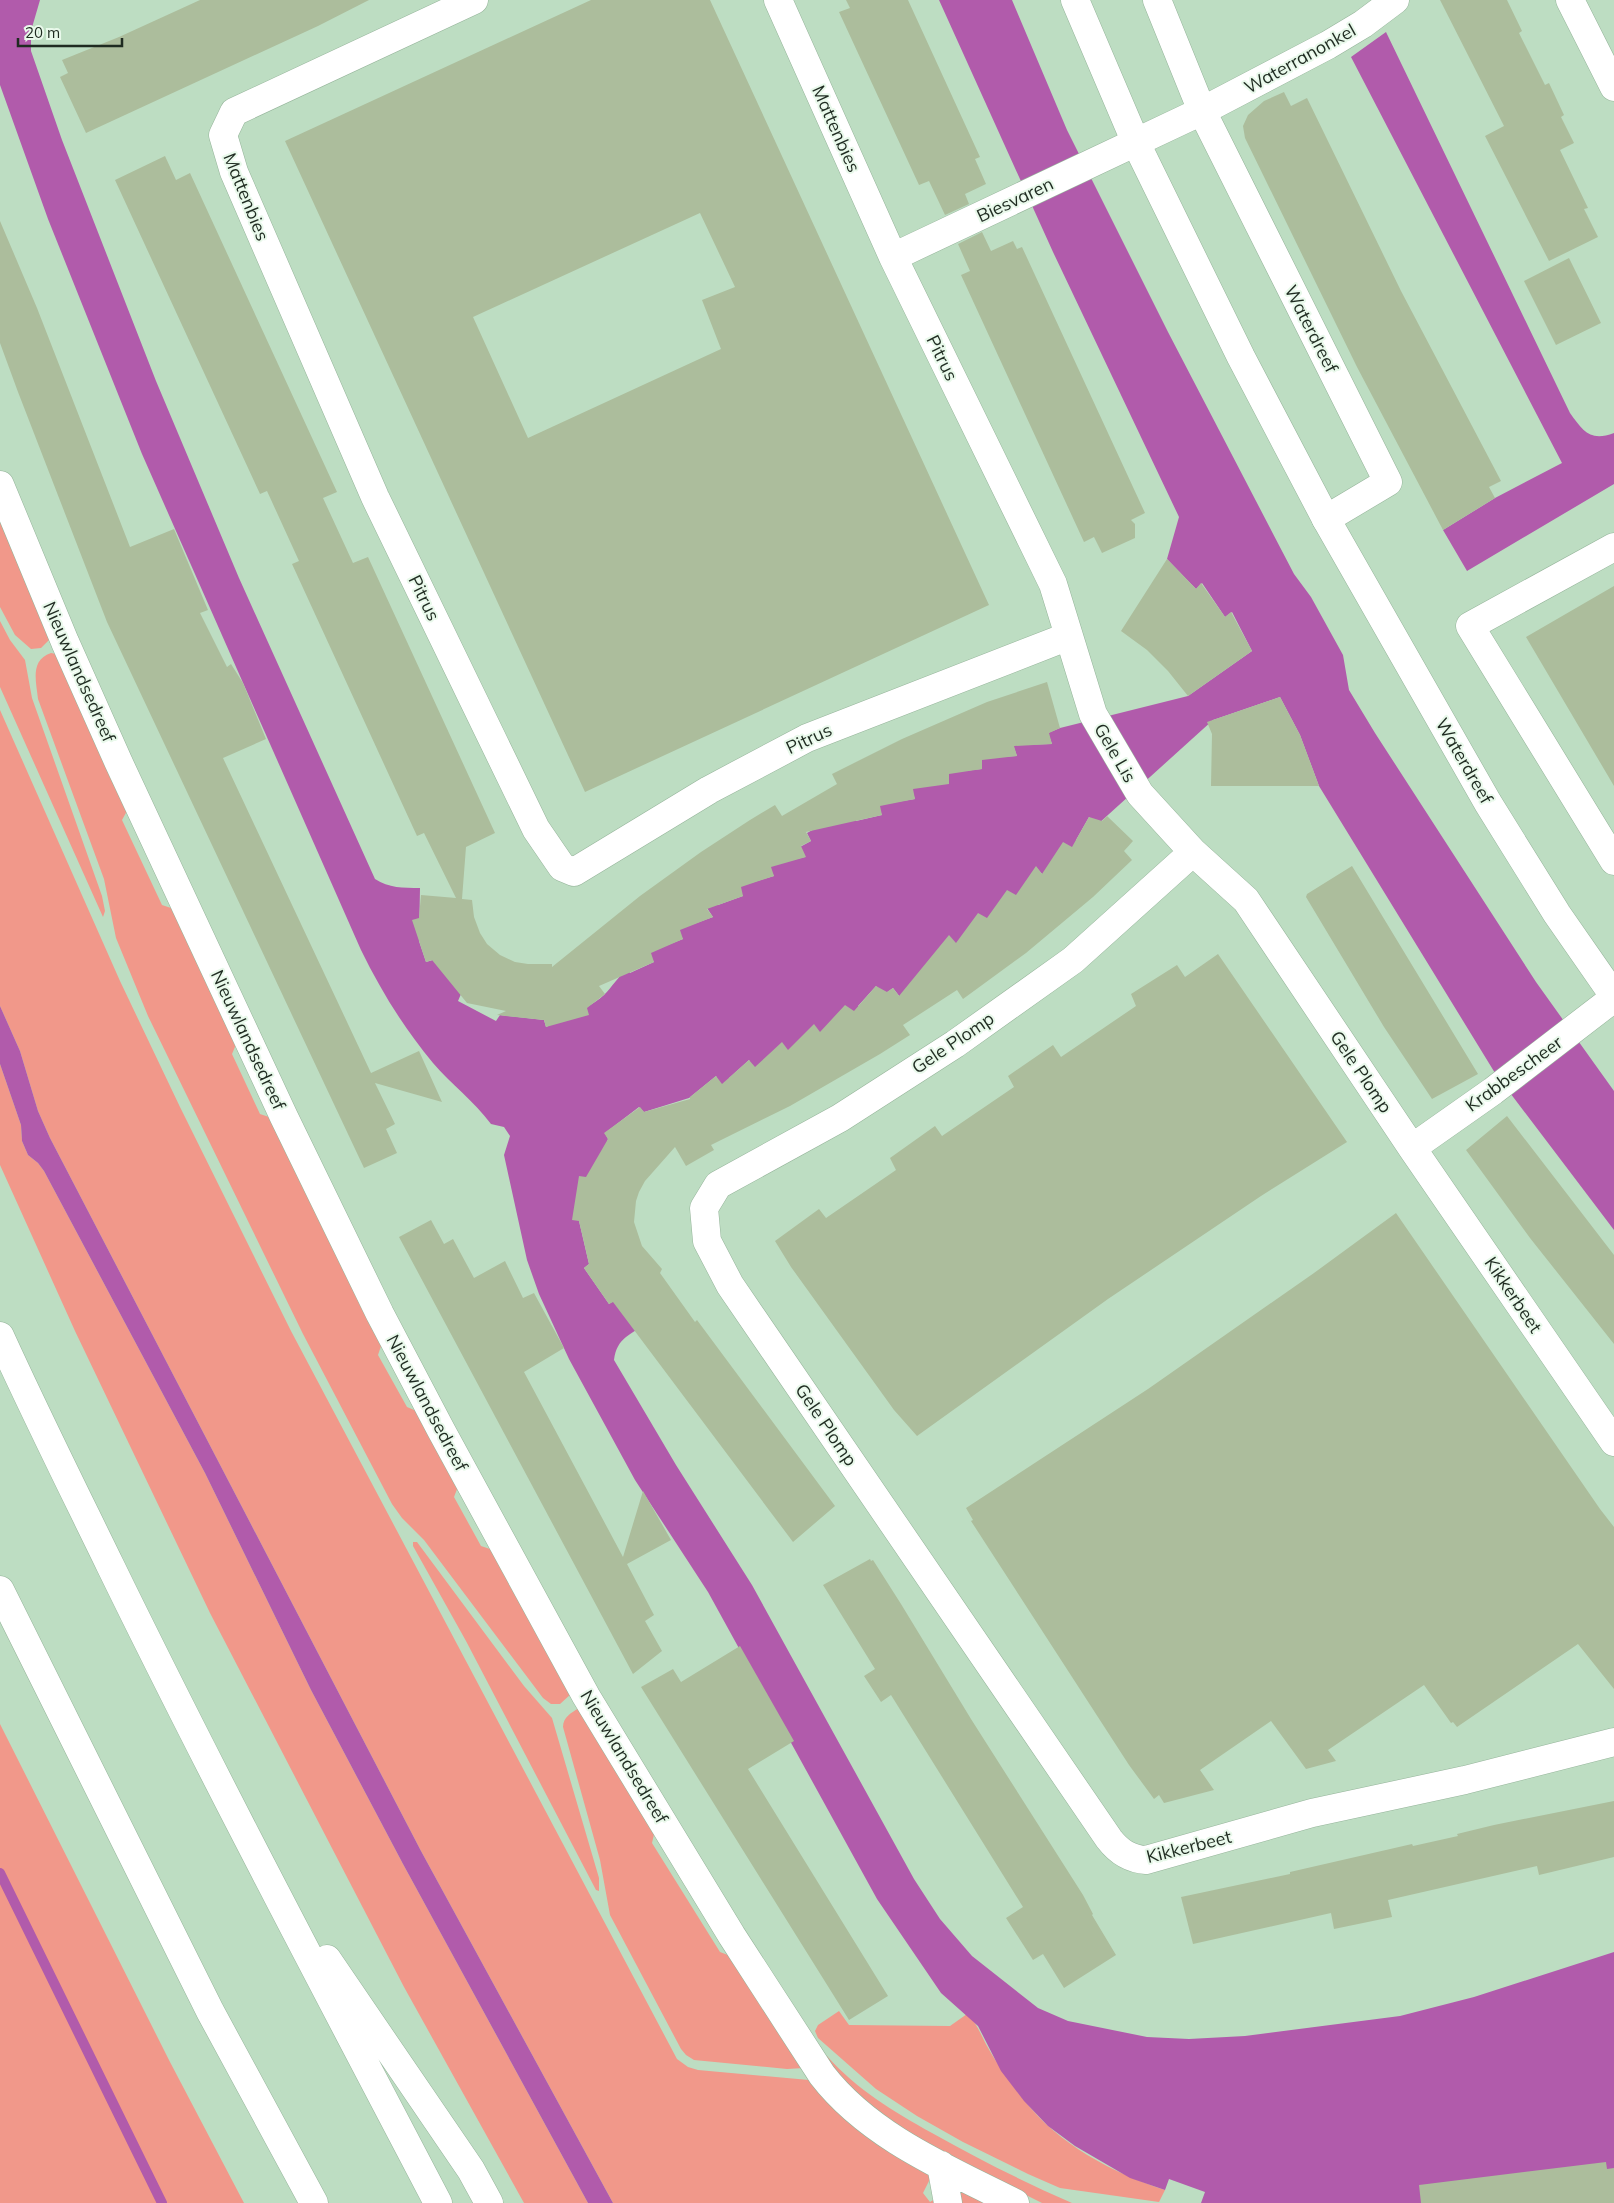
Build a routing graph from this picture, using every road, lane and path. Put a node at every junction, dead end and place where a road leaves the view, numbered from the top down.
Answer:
1 (474, 0) edge
2 (778, 0) edge
3 (1075, 0) edge
4 (1156, 0) edge
5 (1395, 0) edge
6 (1570, 0) edge
7 (1614, 87) edge
8 (1202, 111) junction
9 (1136, 143) junction
10 (893, 257) junction
11 (0, 485) edge
12 (375, 497) joint
13 (1326, 518) junction
14 (1614, 547) edge
15 (1069, 636) junction
16 (1193, 852) junction
17 (1614, 861) edge
18 (1614, 997) edge
19 (1412, 1148) junction
20 (0, 1336) edge
21 (1614, 1442) edge
22 (895, 1526) joint
23 (0, 1590) edge
24 (1614, 1742) edge
25 (252, 1849) junction
26 (941, 2165) junction
27 (314, 2203) edge
28 (438, 2203) edge
29 (489, 2203) edge
30 (948, 2203) edge
31 (1015, 2203) edge

1 - 12 main road, Mattenbies
2 - 10 main road, Mattenbies
3 - 9 main road, Waterdreef
4 - 8 main road, Waterdreef
5 - 8 main road, Waterranonkel
6 - 7 main road
8 - 9 main road
8 - 13 main road, Waterdreef
9 - 10 main road, Biesvaren
9 - 13 main road, Waterdreef
10 - 15 main road, Pitrus
11 - 26 main road, Nieuwlandsedreef
12 - 15 main road, Pitrus
13 - 18 main road, Waterdreef
14 - 17 main road
15 - 16 main road, Gele Lis
16 - 19 main road, Gele Plomp
16 - 22 main road, Gele Plomp
18 - 19 main road, Krabbescheer
19 - 21 main road, Kikkerbeet
20 - 25 main road
22 - 24 main road, Kikkerbeet
23 - 27 main road
25 - 28 main road
25 - 29 main road
26 - 30 main road
26 - 31 main road, Nieuwlandsedreef

